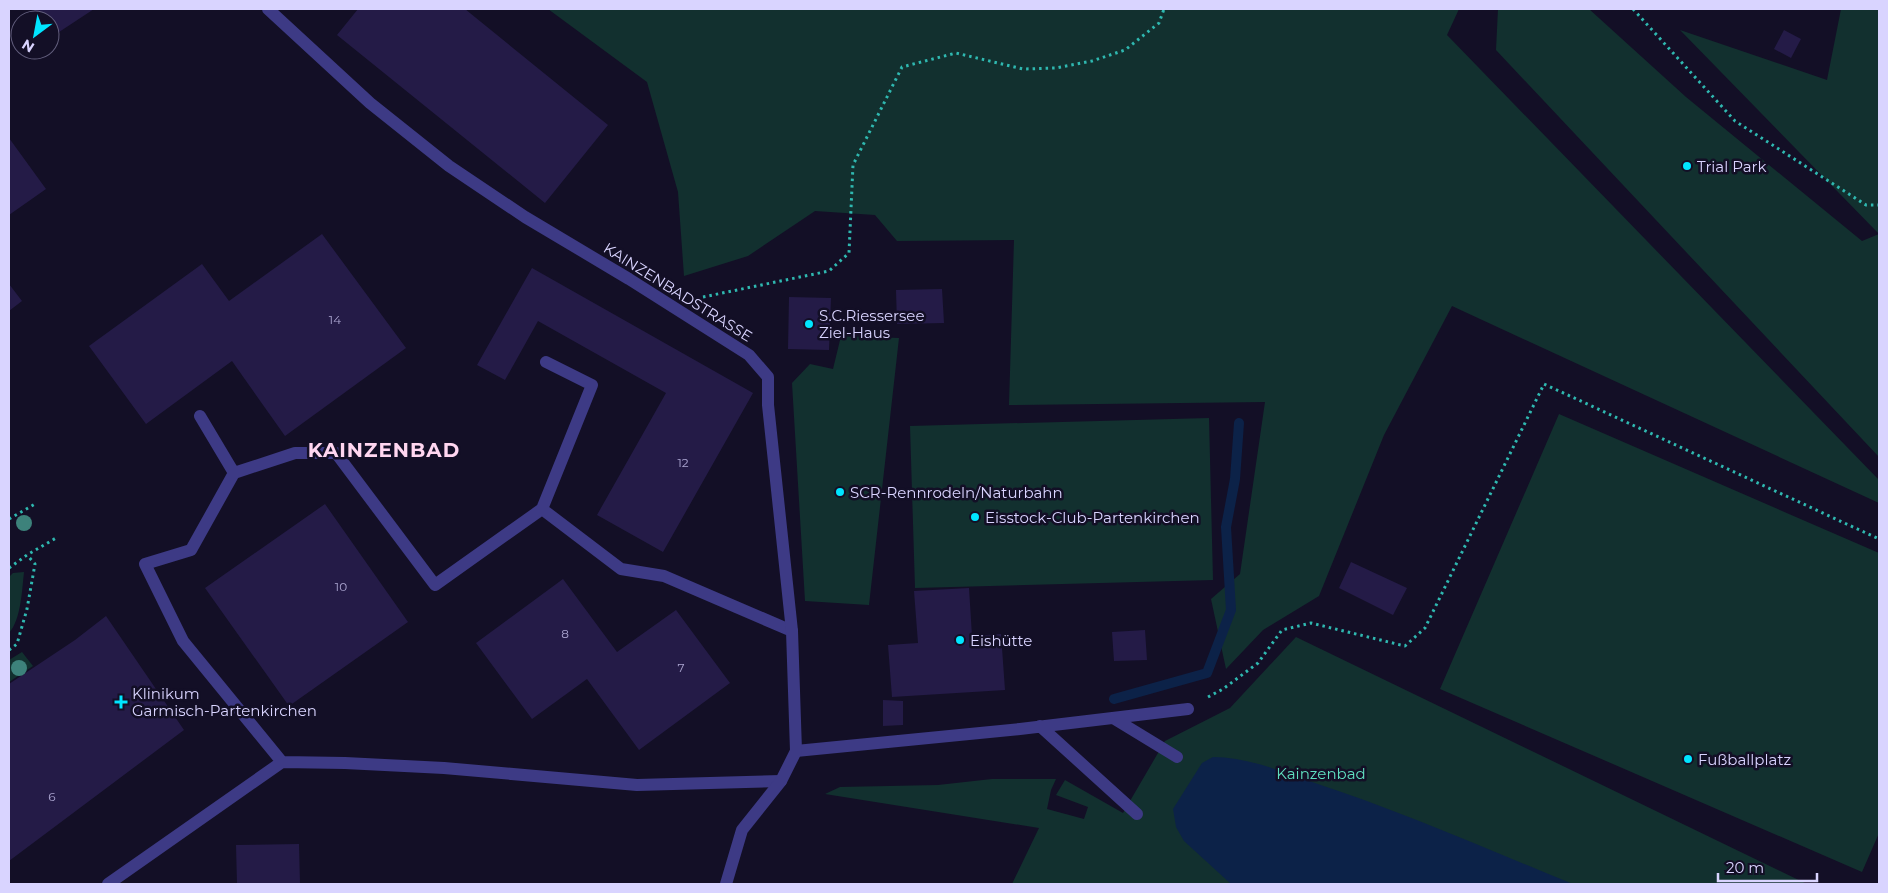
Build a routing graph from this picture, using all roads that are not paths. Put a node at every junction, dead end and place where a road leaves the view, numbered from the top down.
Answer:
1 (268, 9) edge
2 (546, 362) dead end
3 (200, 416) dead end
4 (234, 473) junction
5 (542, 508) junction
6 (792, 631) junction
7 (1188, 709) road end
8 (1114, 718) junction
9 (1040, 726) junction
10 (796, 751) junction
11 (1177, 757) dead end
12 (282, 762) junction
13 (781, 781) junction
14 (1137, 814) dead end
15 (108, 884) edge
16 (726, 884) edge

1 - 6 street, KAINZENBADSTRASSE
2 - 5 street
3 - 4 street
4 - 5 street
4 - 12 street
5 - 6 street
6 - 10 street, KAINZENBADSTRASSE
7 - 8 street
8 - 9 street
8 - 11 street
9 - 10 street
9 - 14 street
10 - 13 street, KAINZENBADSTRASSE
12 - 13 street
12 - 15 street
13 - 16 street, KAINZENBADSTRASSE

